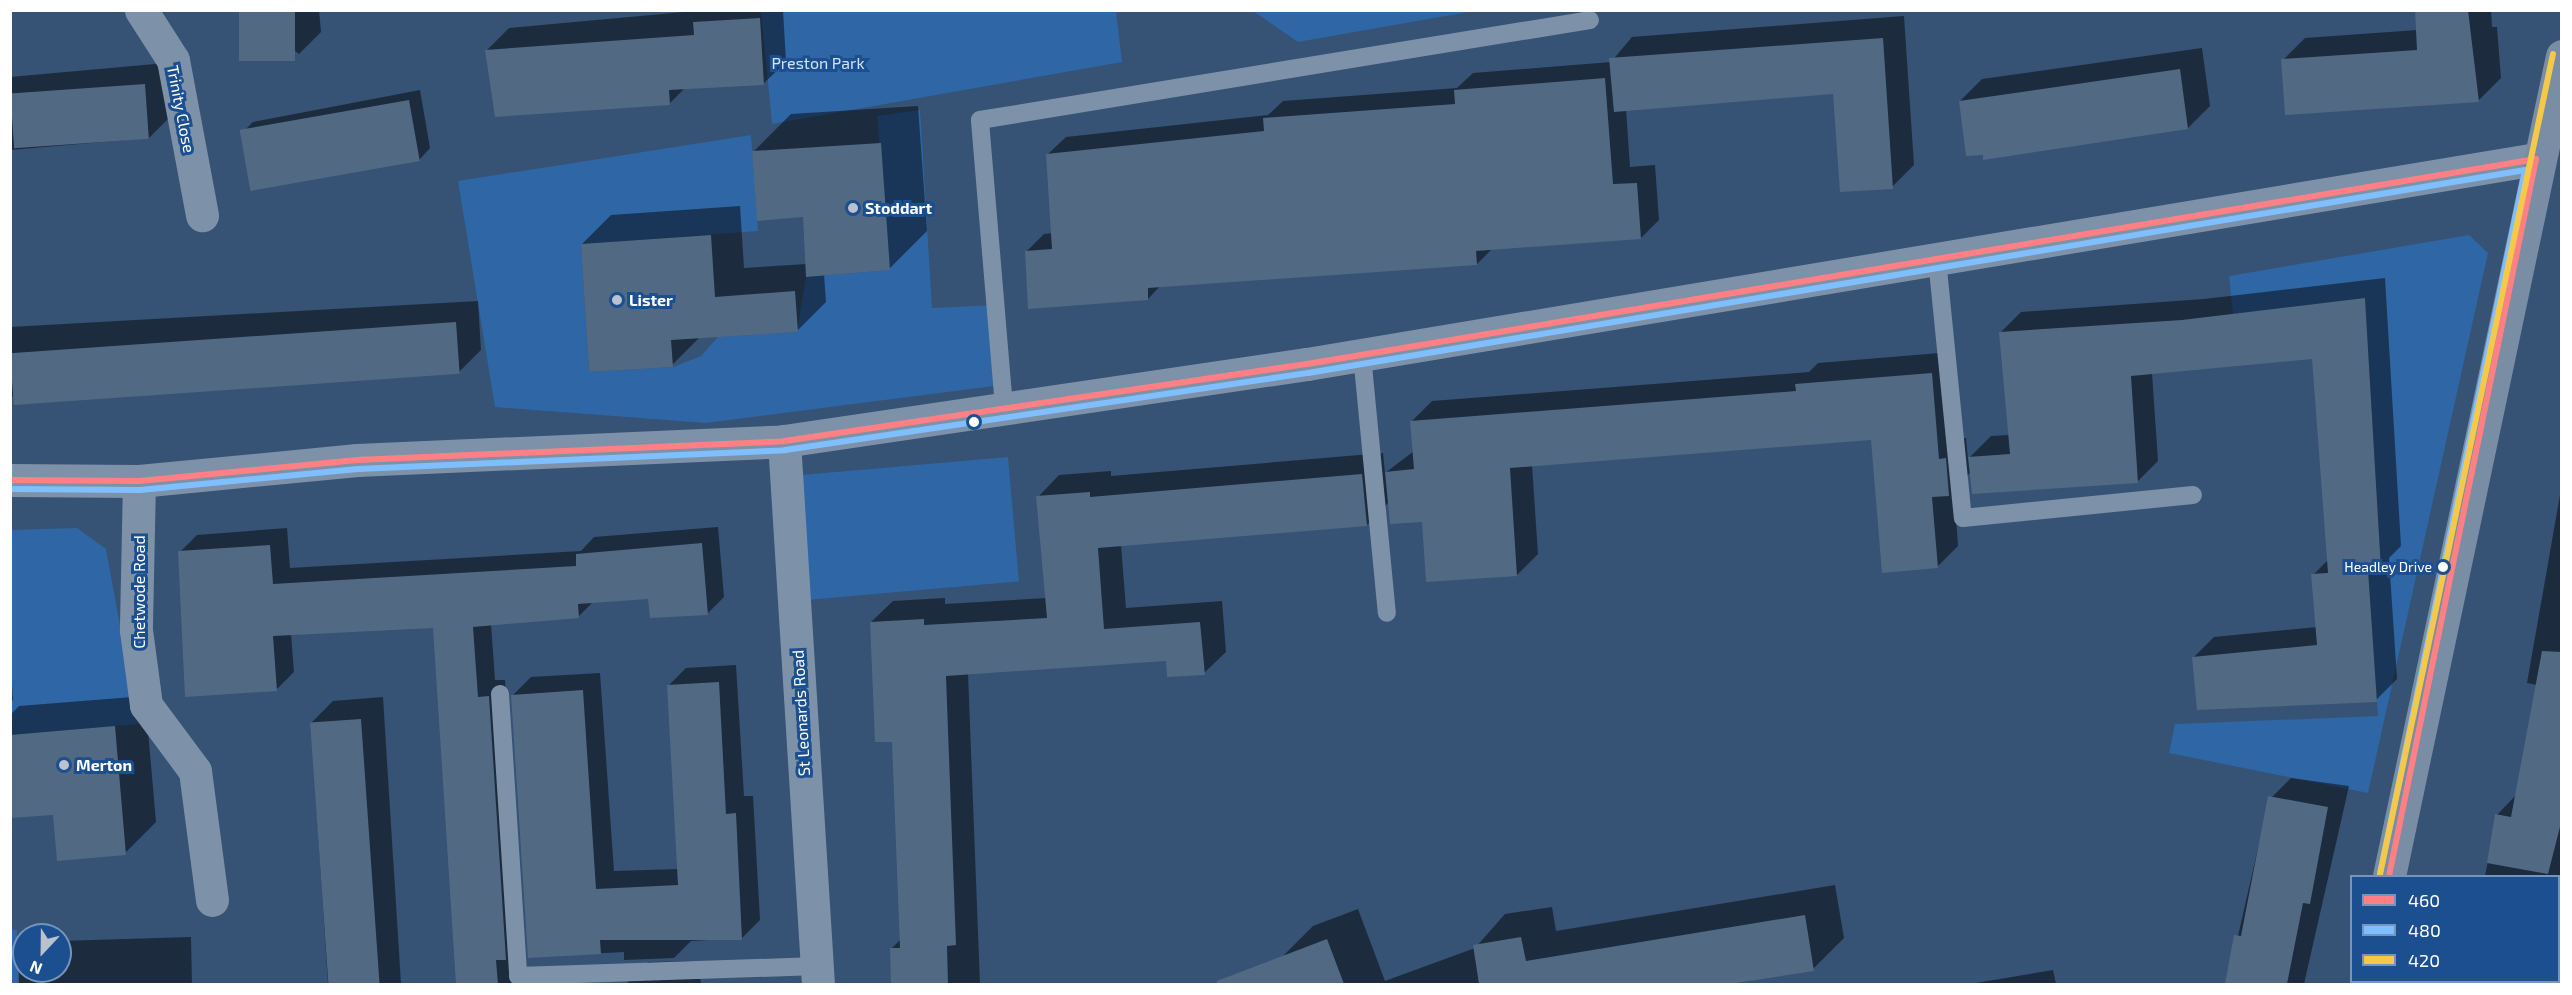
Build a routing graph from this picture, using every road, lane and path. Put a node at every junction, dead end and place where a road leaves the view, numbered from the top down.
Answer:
1 (141, 10) edge
2 (1590, 20) dead end
3 (2562, 56) edge
4 (2556, 105) edge
5 (2536, 159) junction
6 (202, 215) dead end
7 (1936, 260) junction
8 (1362, 356) junction
9 (1004, 407) junction
10 (784, 441) junction
11 (10, 480) edge
12 (139, 482) junction
13 (2193, 495) dead end
14 (1388, 613) dead end
15 (500, 694) dead end
16 (2389, 875) edge
17 (212, 900) dead end
18 (818, 975) edge

1 - 6 street, Trinity Close
2 - 9 lane
3 - 4 street
4 - 5 street
5 - 7 street
5 - 16 street
7 - 8 street
7 - 13 lane
8 - 9 street
8 - 14 lane
9 - 10 street
10 - 12 street
10 - 18 street, St Leonards Road
11 - 12 street
12 - 17 street, Chetwode Road
15 - 18 lane

